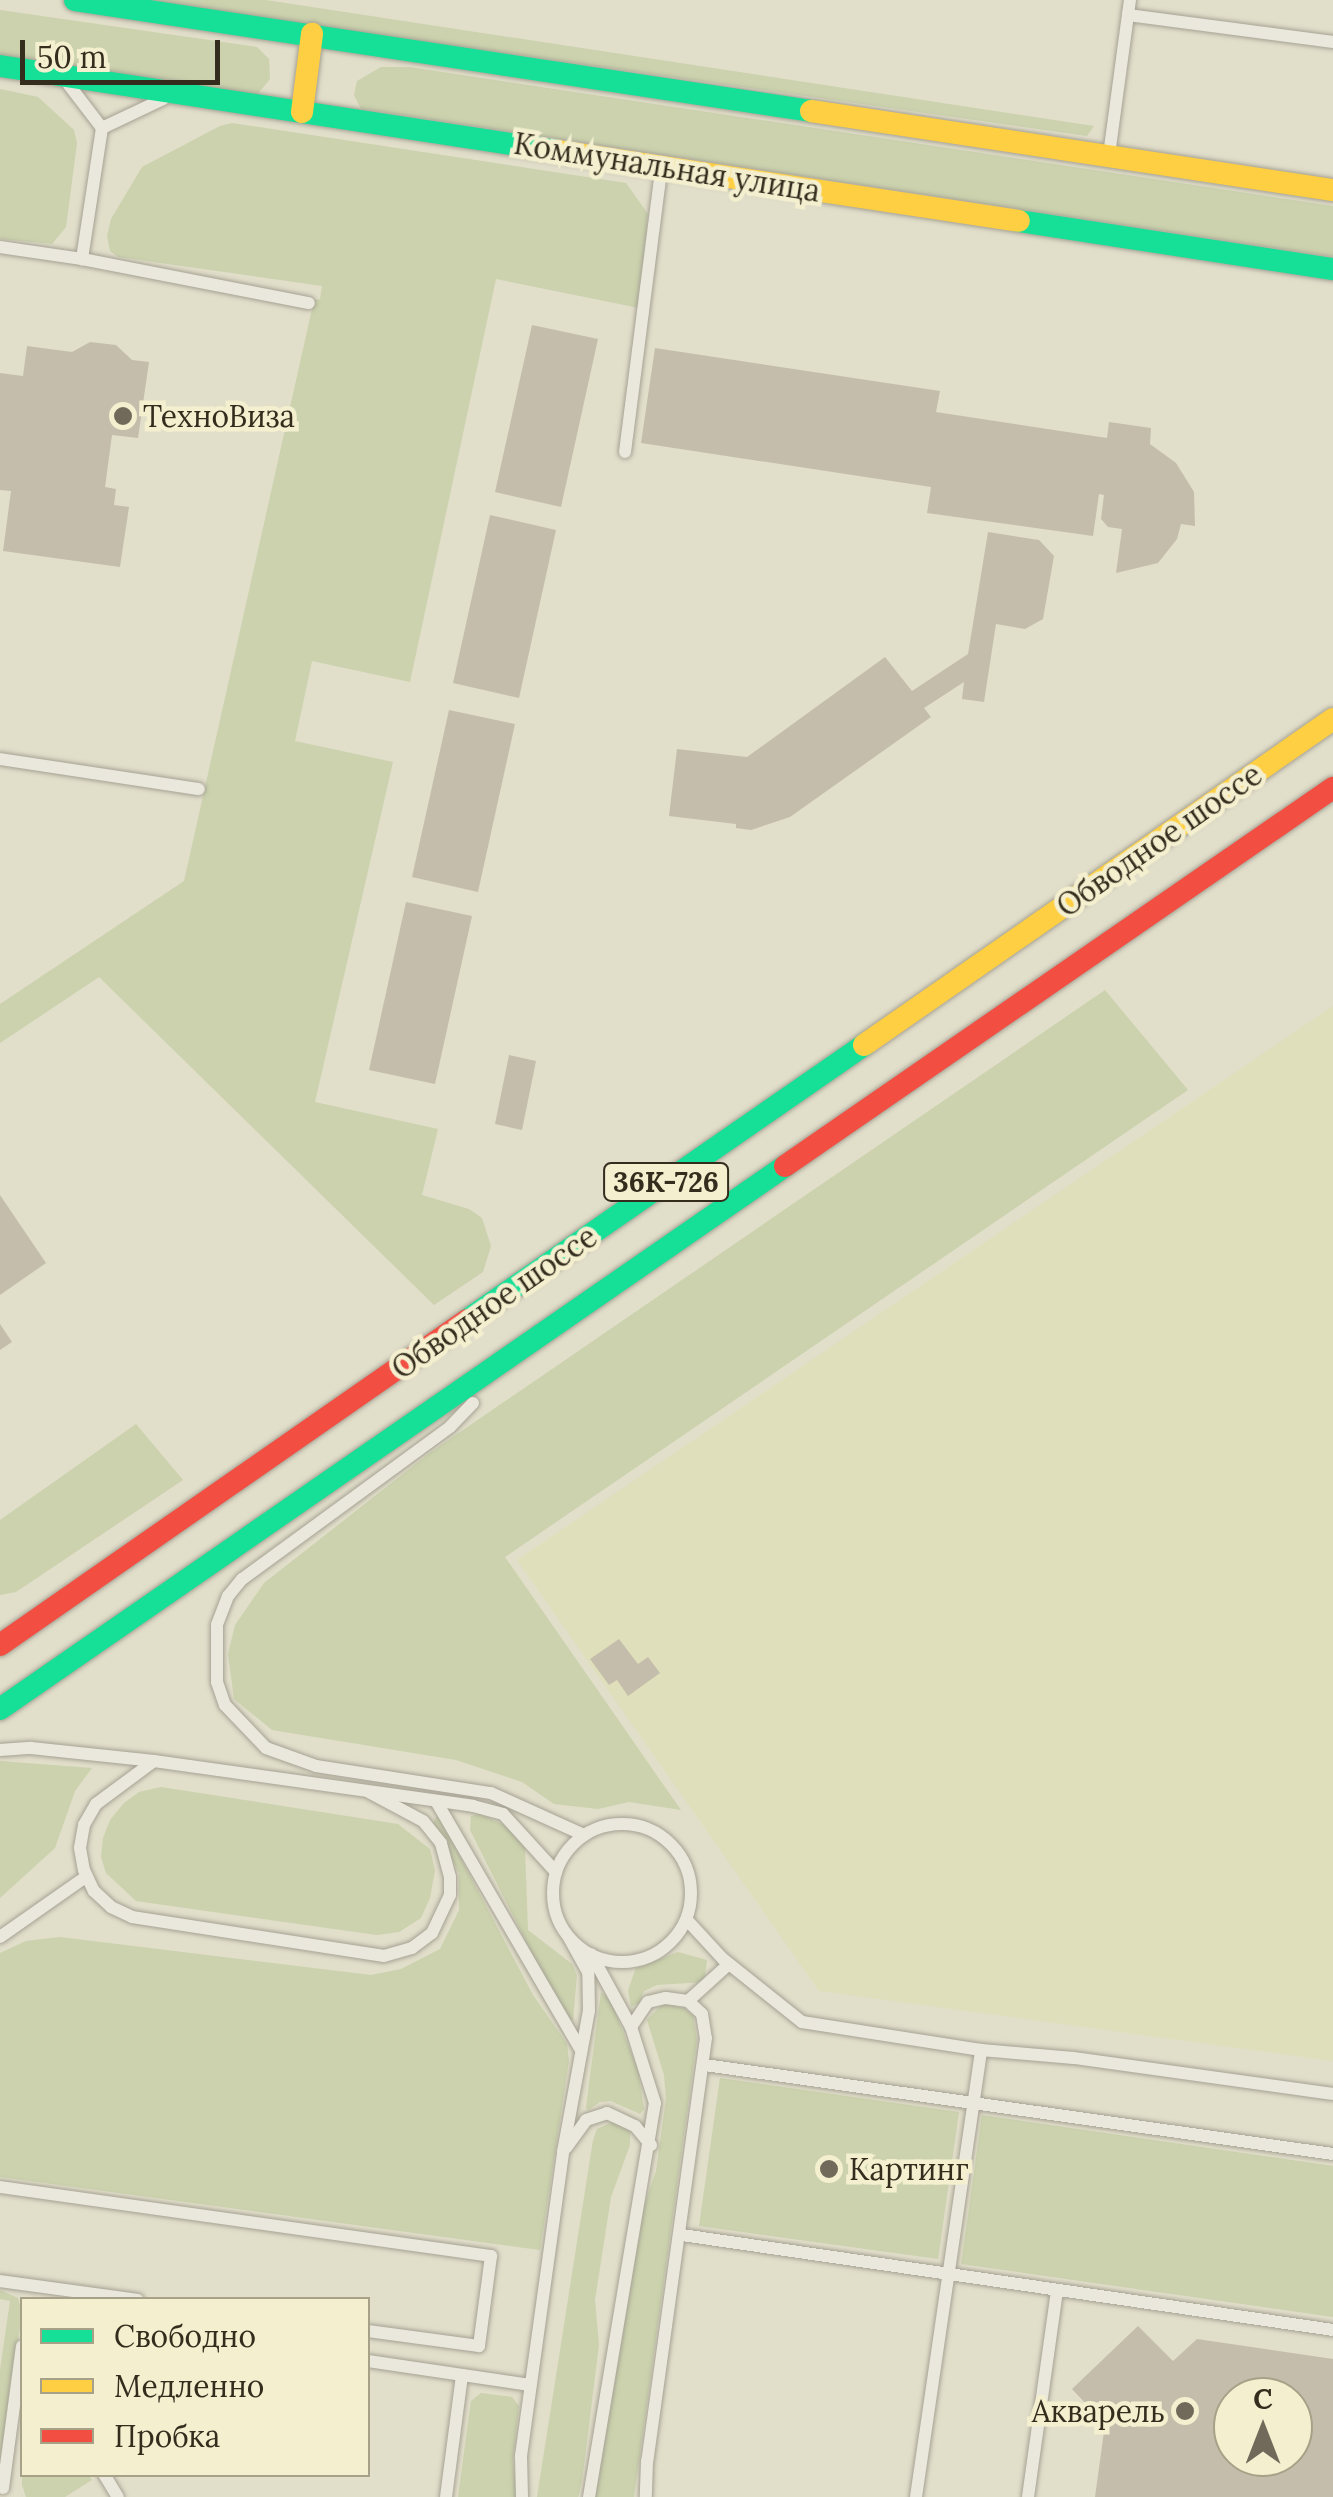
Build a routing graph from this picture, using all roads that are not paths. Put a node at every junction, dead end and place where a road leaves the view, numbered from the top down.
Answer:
1 (75, 0) edge
2 (1130, 0) edge
3 (1128, 16) junction
4 (312, 34) junction
5 (1333, 42) edge
6 (0, 66) edge
7 (62, 75) junction
8 (179, 92) junction
9 (302, 112) junction
10 (102, 128) junction
11 (1108, 157) junction
12 (662, 166) junction
13 (1333, 190) edge
14 (0, 247) edge
15 (82, 259) junction
16 (1333, 269) edge
17 (310, 303) dead end
18 (625, 452) dead end
19 (1333, 719) edge
20 (0, 760) edge
21 (199, 788) dead end
22 (1333, 788) edge
23 (522, 1348) junction
24 (0, 1645) edge
25 (0, 1709) edge
26 (0, 1750) edge
27 (154, 1761) junction
28 (369, 1792) junction
29 (436, 1801) junction
30 (584, 1835) junction
31 (556, 1872) junction
32 (86, 1876) junction
33 (686, 1920) junction
34 (0, 1936) edge
35 (569, 1938) junction
36 (591, 1954) junction
37 (728, 1964) junction
38 (688, 2001) junction
39 (631, 2027) junction
40 (580, 2048) junction
41 (982, 2050) junction
42 (705, 2065) junction
43 (1333, 2094) edge
44 (972, 2104) junction
45 (650, 2145) junction
46 (563, 2152) junction
47 (1333, 2154) edge
48 (0, 2188) edge
49 (682, 2235) junction
50 (947, 2275) junction
51 (0, 2281) edge
52 (1057, 2290) junction
53 (30, 2292) edge
54 (98, 2297) edge
55 (1333, 2330) edge
56 (370, 2331) edge
57 (370, 2361) edge
58 (462, 2375) junction
59 (20, 2376) edge
60 (530, 2386) junction
61 (17, 2422) edge
62 (1, 2487) edge
63 (15, 2497) edge
64 (446, 2497) edge
65 (522, 2497) edge
66 (589, 2497) edge
67 (646, 2497) edge
68 (916, 2497) edge
69 (1028, 2497) edge

1 - 4 main road
2 - 3 lane
3 - 5 lane
3 - 11 lane
4 - 9 main road
4 - 11 main road
6 - 7 main road, Коммунальная улица
7 - 8 main road, Коммунальная улица
7 - 10 lane
8 - 9 main road, Коммунальная улица
8 - 10 lane
9 - 12 main road, Коммунальная улица
10 - 15 lane
11 - 13 main road
12 - 16 main road, Коммунальная улица
12 - 18 lane
14 - 15 lane
15 - 17 lane
19 - 24 main road, Обводное шоссе / 36К-726
20 - 21 lane
22 - 23 main road, Обводное шоссе / 36К-726
23 - 25 main road, Обводное шоссе / 36К-726
23 - 30 lane
26 - 27 lane
27 - 28 lane
27 - 32 lane
28 - 29 lane
28 - 32 lane
29 - 31 lane
29 - 40 lane
30 - 31 lane
30 - 33 lane
31 - 35 lane
32 - 34 lane
33 - 36 lane
33 - 37 lane
35 - 36 lane
35 - 40 lane
36 - 39 lane
37 - 38 lane
37 - 41 lane
38 - 39 lane
38 - 42 lane
39 - 45 lane
40 - 46 lane
41 - 43 lane
41 - 44 lane
42 - 44 lane
42 - 49 lane
44 - 47 lane
44 - 50 lane
45 - 46 lane
45 - 66 lane
46 - 60 lane
48 - 56 lane
49 - 50 lane
49 - 67 lane
50 - 52 lane
50 - 68 lane
51 - 53 lane
52 - 55 lane
52 - 69 lane
53 - 54 lane
57 - 58 lane
58 - 60 lane
58 - 64 lane
59 - 61 lane
60 - 65 lane
61 - 62 lane
62 - 63 lane

